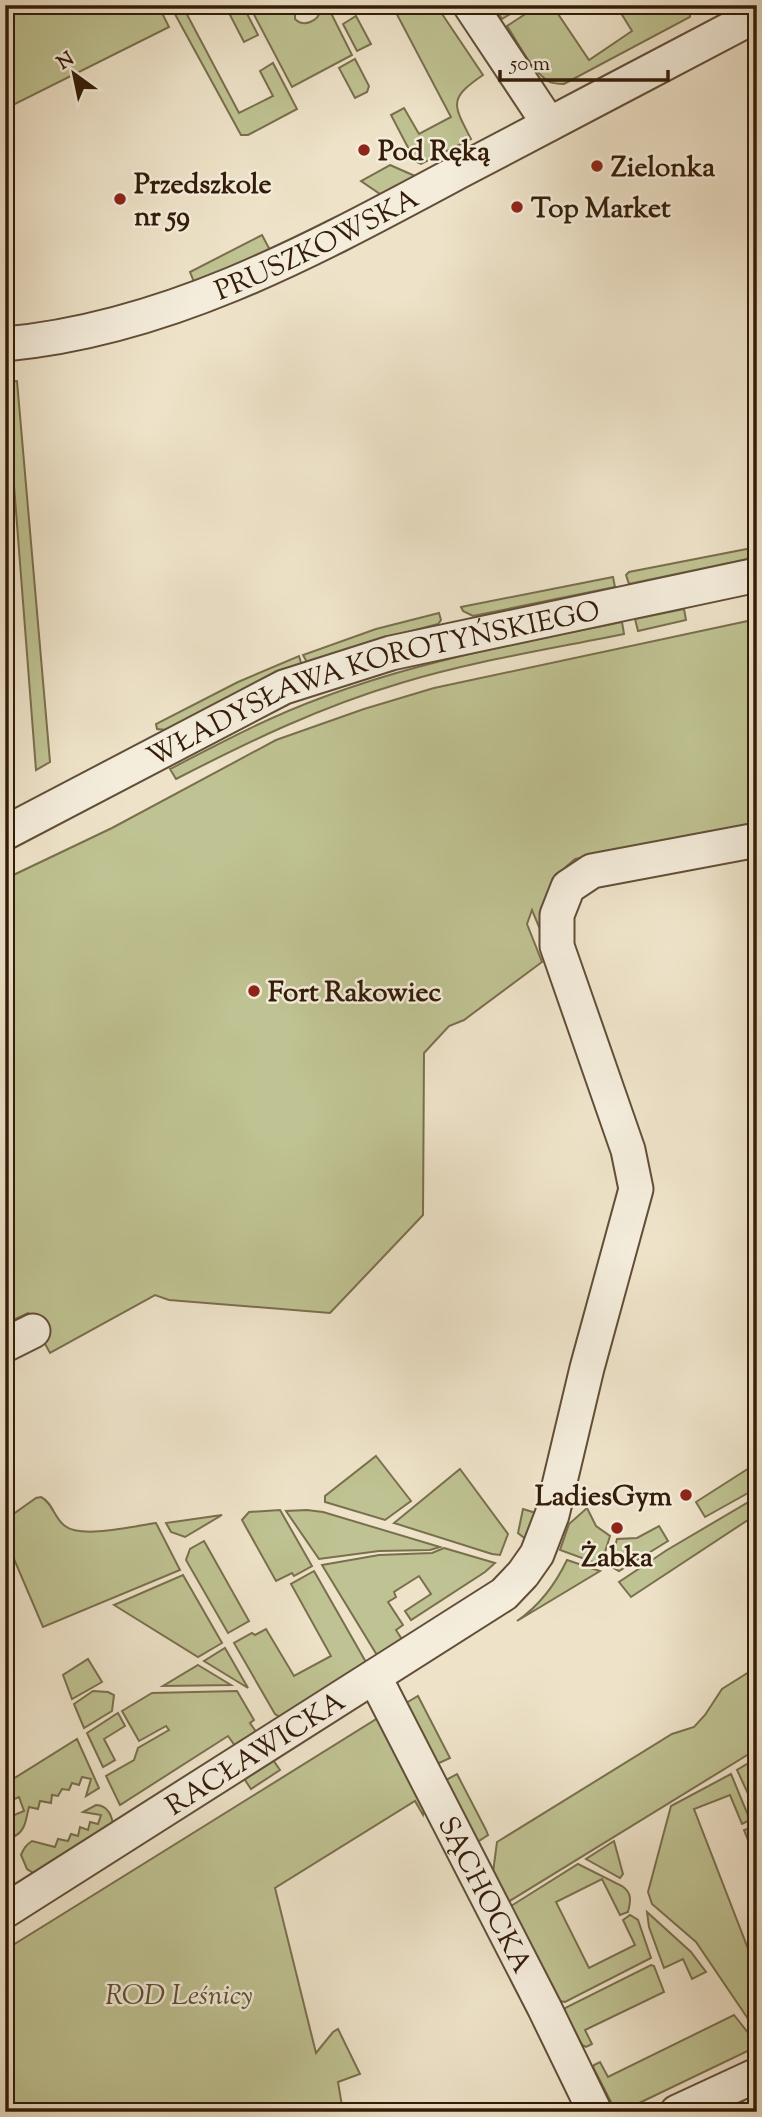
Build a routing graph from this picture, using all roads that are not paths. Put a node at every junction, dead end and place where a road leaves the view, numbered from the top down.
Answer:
1 (470, 5) edge
2 (757, 15) edge
3 (549, 124) junction
4 (5, 344) edge
5 (757, 575) edge
6 (5, 833) edge
7 (757, 840) edge
8 (375, 1678) junction
9 (5, 1911) edge
10 (757, 2075) edge
11 (595, 2112) edge
12 (677, 2112) edge

1 - 3 street
2 - 3 street, PRUSZKOWSKA
3 - 4 street, PRUSZKOWSKA
5 - 6 street, WŁADYSŁAWA KOROTYŃSKIEGO
7 - 8 street, RACŁAWICKA
8 - 9 street, RACŁAWICKA
8 - 11 street, SĄCHOCKA
10 - 12 street

